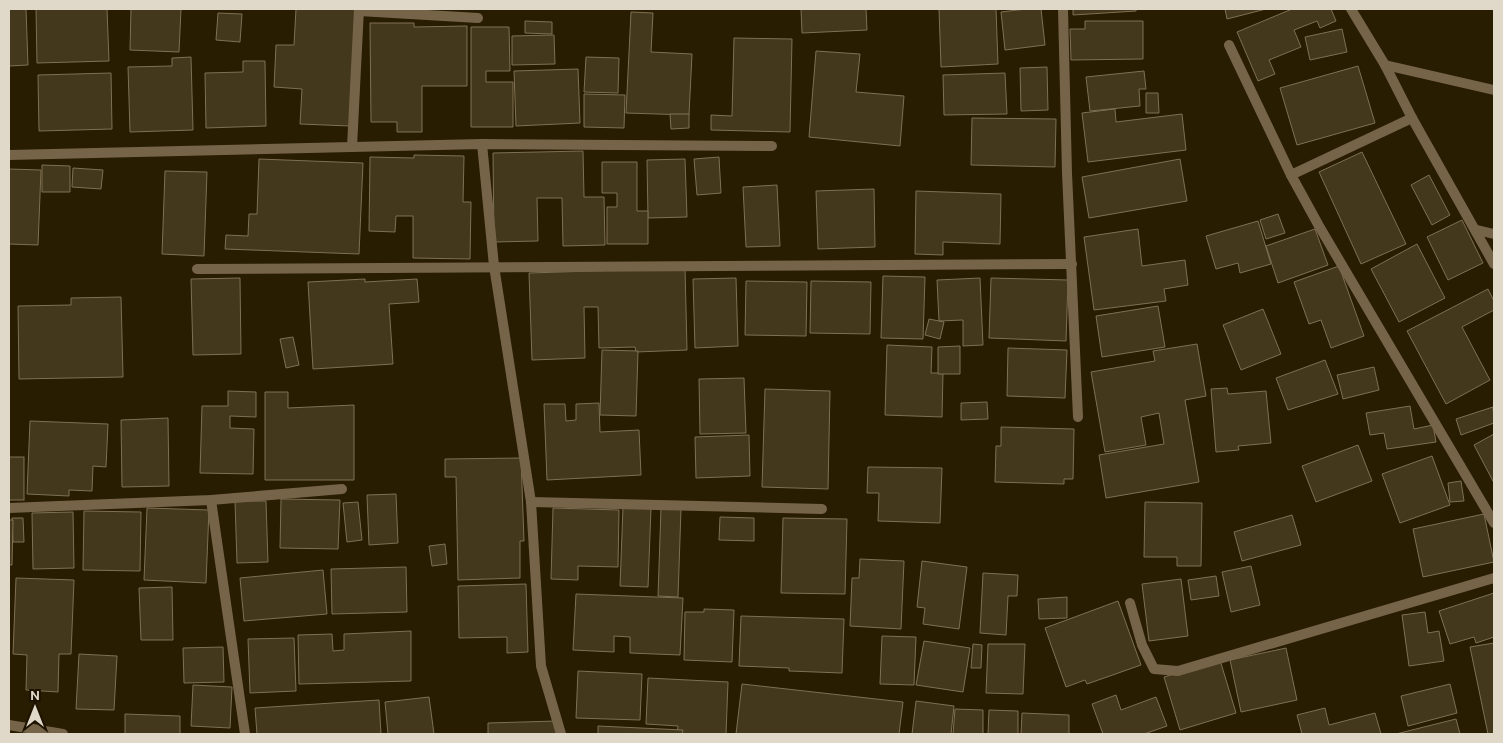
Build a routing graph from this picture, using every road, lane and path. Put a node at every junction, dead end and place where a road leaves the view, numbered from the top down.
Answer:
1 (1063, 9) edge
2 (1351, 9) edge
3 (359, 10) edge
4 (478, 18) dead end
5 (1229, 45) dead end
6 (1386, 65) junction
7 (1494, 90) edge
8 (1412, 118) junction
9 (482, 144) junction
10 (772, 146) dead end
11 (352, 147) junction
12 (9, 155) edge
13 (1290, 175) junction
14 (1477, 230) junction
15 (1494, 234) edge
16 (1072, 264) junction
17 (1494, 264) edge
18 (494, 266) junction
19 (197, 269) dead end
20 (1078, 417) dead end
21 (342, 489) dead end
22 (211, 500) junction
23 (531, 502) junction
24 (9, 508) edge
25 (822, 509) dead end
26 (1494, 523) edge
27 (1494, 578) edge
28 (1130, 603) dead end
29 (9, 725) edge
30 (63, 734) edge
31 (245, 734) edge
32 (561, 734) edge

1 - 16 street
2 - 6 street
3 - 4 street
3 - 11 street
5 - 13 street
6 - 7 street
6 - 8 street
8 - 13 street
8 - 14 street
9 - 10 street
9 - 11 street
9 - 18 street
11 - 12 street
13 - 26 street
14 - 15 street
14 - 17 street
16 - 18 street
16 - 20 street
18 - 19 street
18 - 23 street
21 - 22 street
22 - 24 street
22 - 31 street
23 - 25 street
23 - 32 street
27 - 28 street
29 - 30 street

